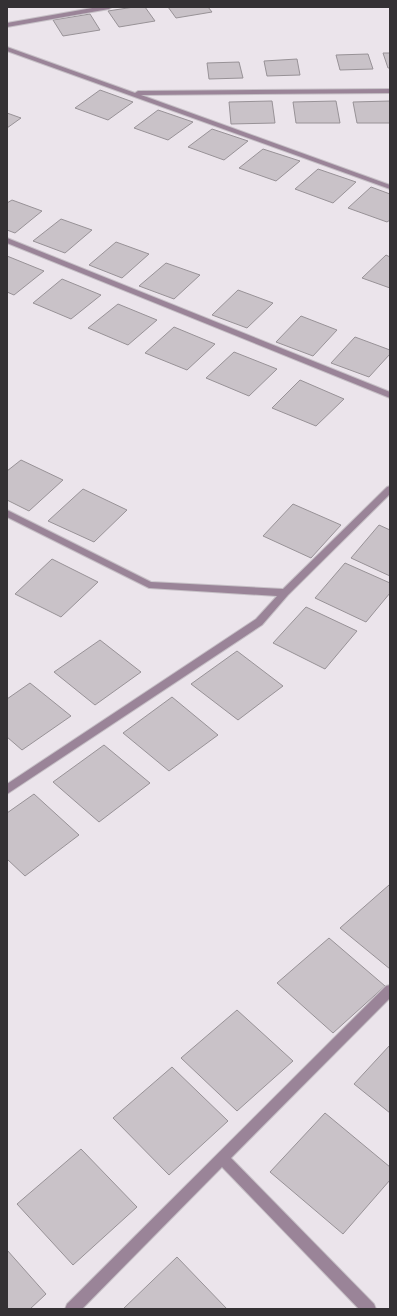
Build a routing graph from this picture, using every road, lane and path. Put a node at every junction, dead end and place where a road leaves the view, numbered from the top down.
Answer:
1 (109, 7) edge
2 (7, 25) edge
3 (7, 49) edge
4 (390, 91) edge
5 (130, 93) junction
6 (390, 187) edge
7 (7, 240) edge
8 (390, 395) edge
9 (390, 488) edge
10 (7, 514) edge
11 (285, 593) junction
12 (7, 790) edge
13 (390, 990) edge
14 (222, 1158) junction
15 (72, 1309) edge
16 (369, 1309) edge

1 - 2 street
3 - 5 street
4 - 5 street
5 - 6 street
7 - 8 street
9 - 11 street
10 - 11 street
11 - 12 street
13 - 14 street
14 - 15 street
14 - 16 street

